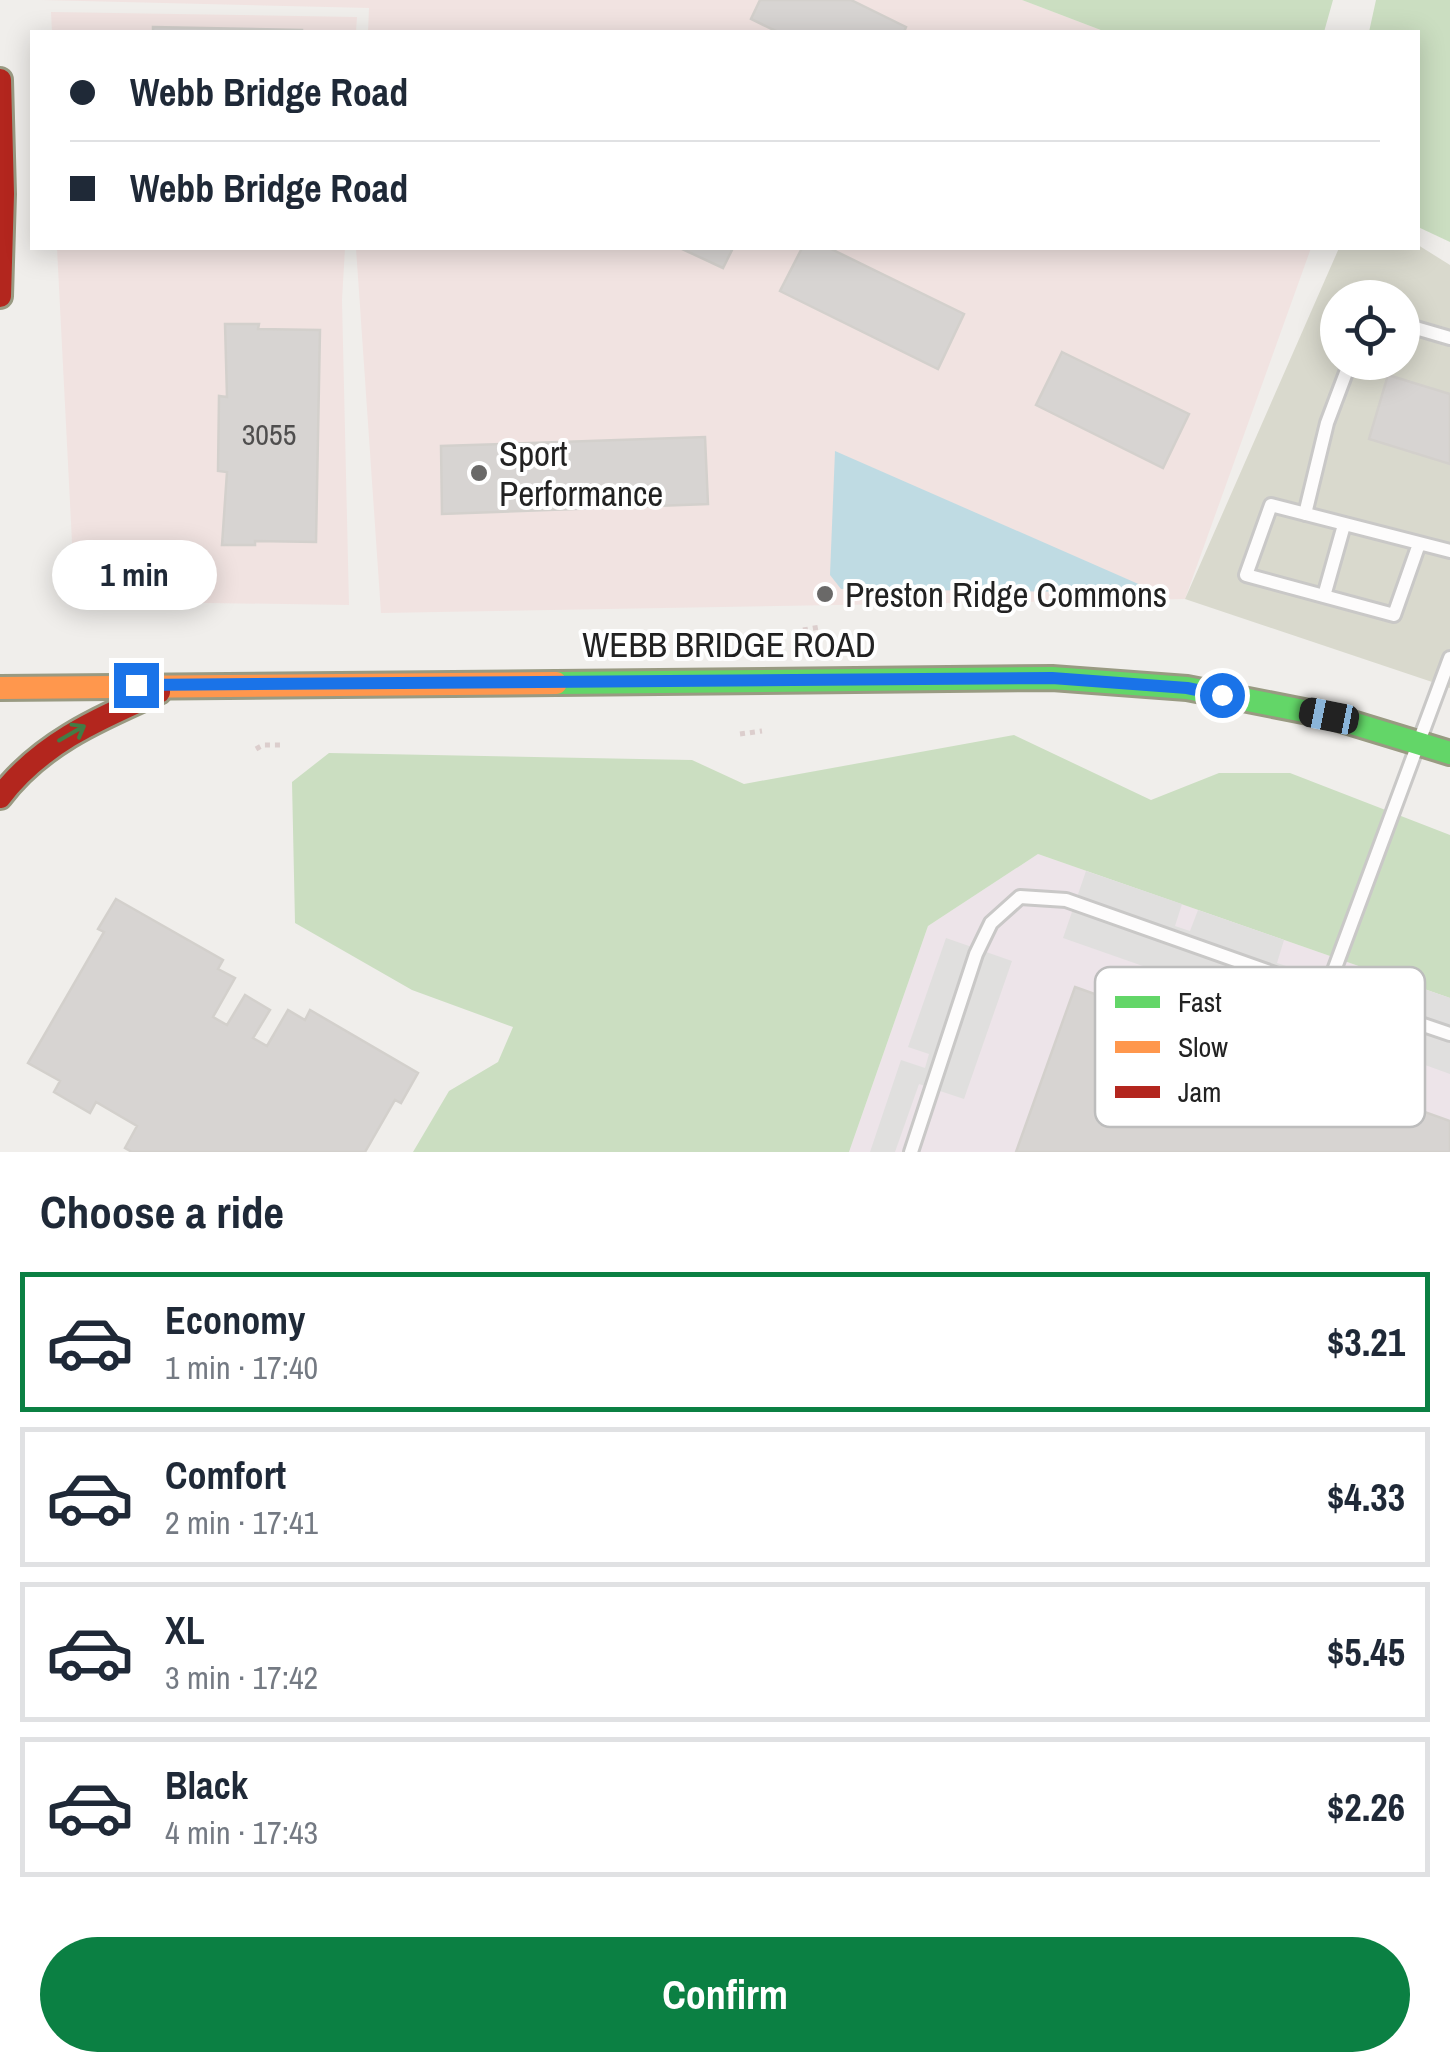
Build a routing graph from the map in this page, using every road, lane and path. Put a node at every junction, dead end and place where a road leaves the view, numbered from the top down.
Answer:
1 (0, 80) edge
2 (0, 296) edge
3 (1420, 329) edge
4 (1450, 338) edge
5 (1343, 380) edge
6 (1305, 514) junction
7 (1344, 525) junction
8 (1419, 544) junction
9 (1450, 552) edge
10 (1324, 596) junction
11 (820, 627) dead end
12 (803, 630) dead end
13 (1450, 658) edge
14 (174, 684) junction
15 (0, 688) edge
16 (762, 731) dead end
17 (740, 734) dead end
18 (1421, 744) junction
19 (282, 745) dead end
20 (256, 749) dead end
21 (1450, 752) edge
22 (0, 796) edge
23 (1255, 967) edge
24 (1336, 967) edge
25 (1425, 1026) edge
26 (1450, 1034) edge
27 (911, 1152) edge

1 - 2 street
3 - 4 lane
5 - 6 lane
6 - 7 lane
6 - 10 lane
7 - 8 lane
7 - 10 lane
8 - 9 lane
8 - 10 lane
11 - 12 path
13 - 18 lane
14 - 15 street, WEBB BRIDGE ROAD
14 - 18 street, WEBB BRIDGE ROAD
22 -> 14 street
16 - 17 path
18 - 21 street, WEBB BRIDGE ROAD
18 - 24 lane
19 - 20 path
23 - 27 lane
25 - 26 lane

